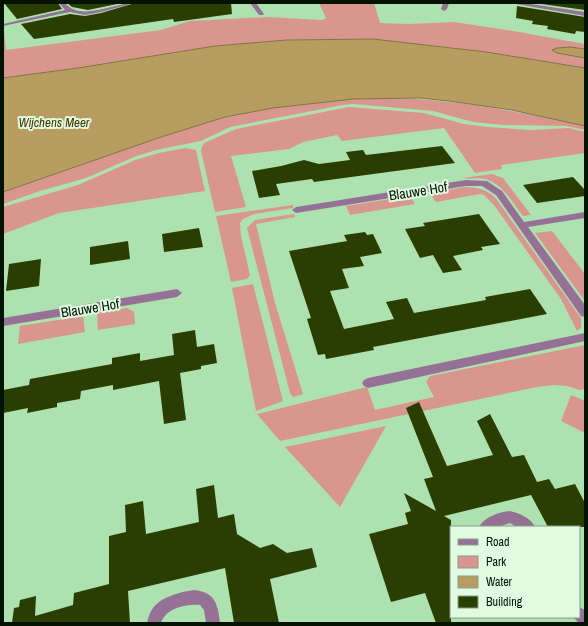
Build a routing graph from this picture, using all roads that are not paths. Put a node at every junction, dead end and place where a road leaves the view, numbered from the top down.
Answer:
1 (62, 3) edge
2 (131, 3) edge
3 (253, 3) edge
4 (513, 3) edge
5 (69, 11) junction
6 (261, 14) dead end
7 (585, 14) edge
8 (5, 25) dead end
9 (296, 210) dead end
10 (585, 215) edge
11 (522, 225) junction
12 (177, 293) dead end
13 (585, 313) edge
14 (3, 322) edge
15 (585, 337) edge
16 (368, 383) dead end
17 (487, 526) edge
18 (527, 526) edge
19 (154, 623) edge
20 (213, 623) edge

1 - 5 street
2 - 5 street
3 - 6 street
4 - 7 street
5 - 8 street
9 - 11 street, Blauwe Hof
10 - 11 street
11 - 13 street, Blauwe Hof
12 - 14 street, Blauwe Hof
15 - 16 street
17 - 18 street
19 - 20 street

